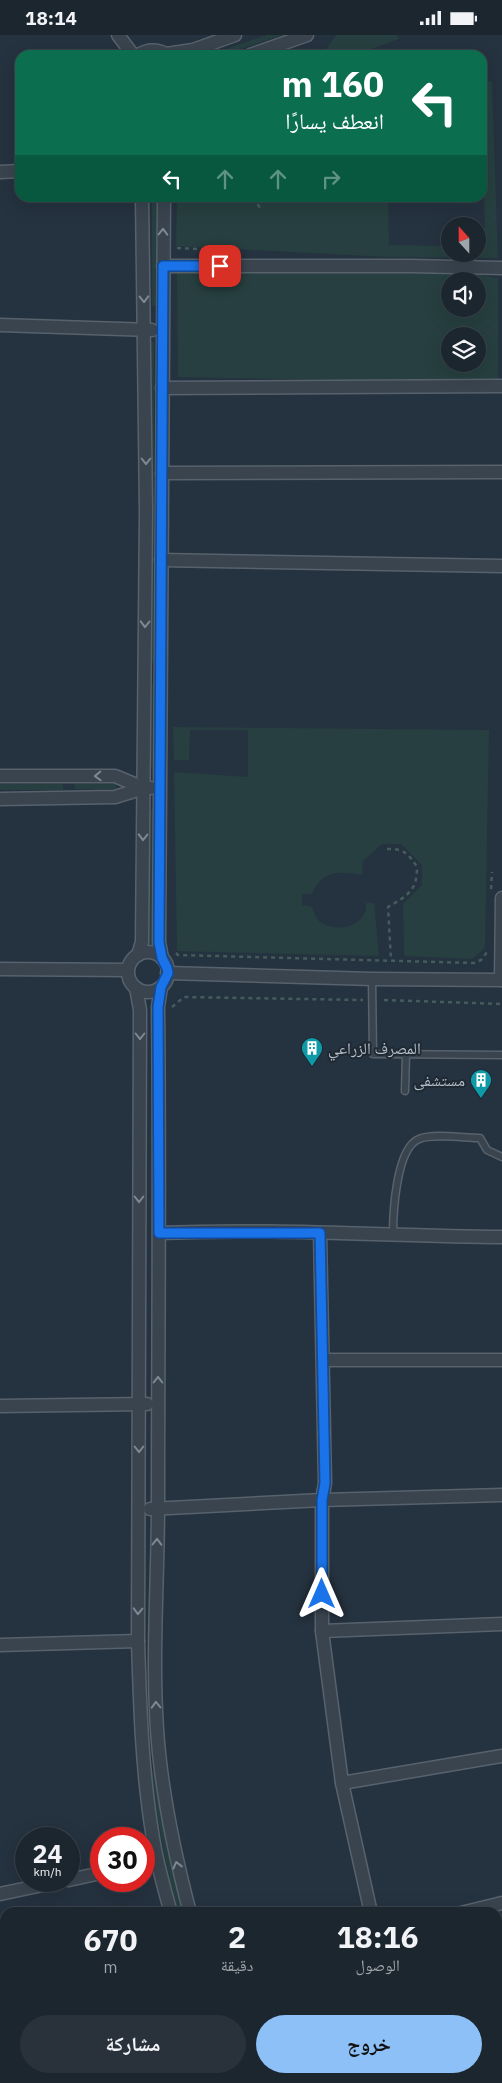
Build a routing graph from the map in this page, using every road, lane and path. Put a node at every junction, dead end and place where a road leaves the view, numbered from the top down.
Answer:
1 (118, 35) edge
2 (235, 35) edge
3 (304, 36) edge
4 (129, 50) edge
5 (188, 50) edge
6 (264, 50) edge
7 (15, 171) edge
8 (0, 172) edge
9 (142, 202) edge
10 (164, 202) edge
11 (257, 202) edge
12 (260, 208) dead end
13 (173, 248) dead end
14 (243, 251) dead end
15 (163, 266) junction
16 (502, 268) edge
17 (0, 325) edge
18 (162, 329) junction
19 (145, 330) junction
20 (502, 386) edge
21 (162, 388) junction
22 (502, 472) edge
23 (162, 473) junction
24 (162, 560) junction
25 (502, 566) edge
26 (145, 675) junction
27 (160, 675) junction
28 (0, 776) edge
29 (68, 777) junction
30 (144, 788) junction
31 (161, 789) junction
32 (68, 798) junction
33 (0, 799) edge
34 (388, 849) dead end
35 (492, 872) dead end
36 (491, 891) dead end
37 (502, 898) edge
38 (489, 947) dead end
39 (174, 951) dead end
40 (138, 955) junction
41 (162, 958) junction
42 (391, 960) junction
43 (0, 969) edge
44 (128, 970) junction
45 (168, 973) junction
46 (372, 979) junction
47 (391, 979) junction
48 (502, 980) edge
49 (161, 987) junction
50 (136, 988) junction
51 (372, 1000) junction
52 (502, 1004) edge
53 (170, 1013) dead end
54 (406, 1054) junction
55 (502, 1055) edge
56 (405, 1091) dead end
57 (502, 1157) edge
58 (159, 1233) junction
59 (320, 1233) junction
60 (392, 1236) junction
61 (502, 1237) edge
62 (323, 1360) junction
63 (502, 1360) edge
64 (139, 1404) junction
65 (158, 1404) junction
66 (0, 1407) edge
67 (502, 1495) edge
68 (322, 1500) junction
69 (140, 1509) junction
70 (158, 1509) junction
71 (502, 1624) edge
72 (322, 1631) junction
73 (138, 1641) junction
74 (0, 1645) edge
75 (502, 1756) edge
76 (342, 1783) junction
77 (157, 1861) joint
78 (15, 1891) edge
79 (0, 1894) edge
80 (169, 1907) edge
81 (189, 1907) edge
82 (370, 1907) edge

1 - 4 street
2 - 5 street
3 - 6 street
7 - 8 street
9 -> 19 street
15 -> 10 street
11 - 12 path
13 - 14 path
15 - 16 street
15 - 18 street
17 - 19 street
18 - 19 street
18 - 21 street
19 -> 26 street
20 - 21 street
21 - 23 street
22 - 23 street
23 - 24 street
24 - 25 street
24 - 27 street
26 - 27 street
26 - 30 street
27 - 31 street
28 - 29 street
30 -> 29 street
29 - 32 street
30 - 31 street
30 - 32 street
30 -> 40 street
31 - 41 street
32 - 33 street
34 - 42 path
35 - 36 path
37 - 48 street
38 - 42 path
39 - 42 path
40 - 41 street
40 - 44 street
41 - 45 street
42 - 47 path
43 - 44 street
44 - 50 street
45 - 46 street
45 - 49 street
46 - 47 street
46 - 51 lane
47 - 48 street
49 - 50 street
49 - 58 street
50 -> 64 street
51 - 52 path
51 - 53 path
51 - 54 lane
54 - 55 lane
54 - 56 lane
57 - 60 lane
58 - 59 street
65 -> 58 street
59 - 60 street
59 - 62 street
60 - 61 street
62 - 63 street
62 - 68 street
64 - 65 street
64 - 66 street
64 -> 69 street
65 - 70 street
67 - 68 street
68 - 70 street
68 - 72 street
69 - 70 street
69 -> 73 street
81 -> 70 street
71 - 72 street
72 - 76 street
73 - 74 street
73 - 77 street
75 - 76 street
76 - 82 street
77 - 80 street
78 - 79 street

